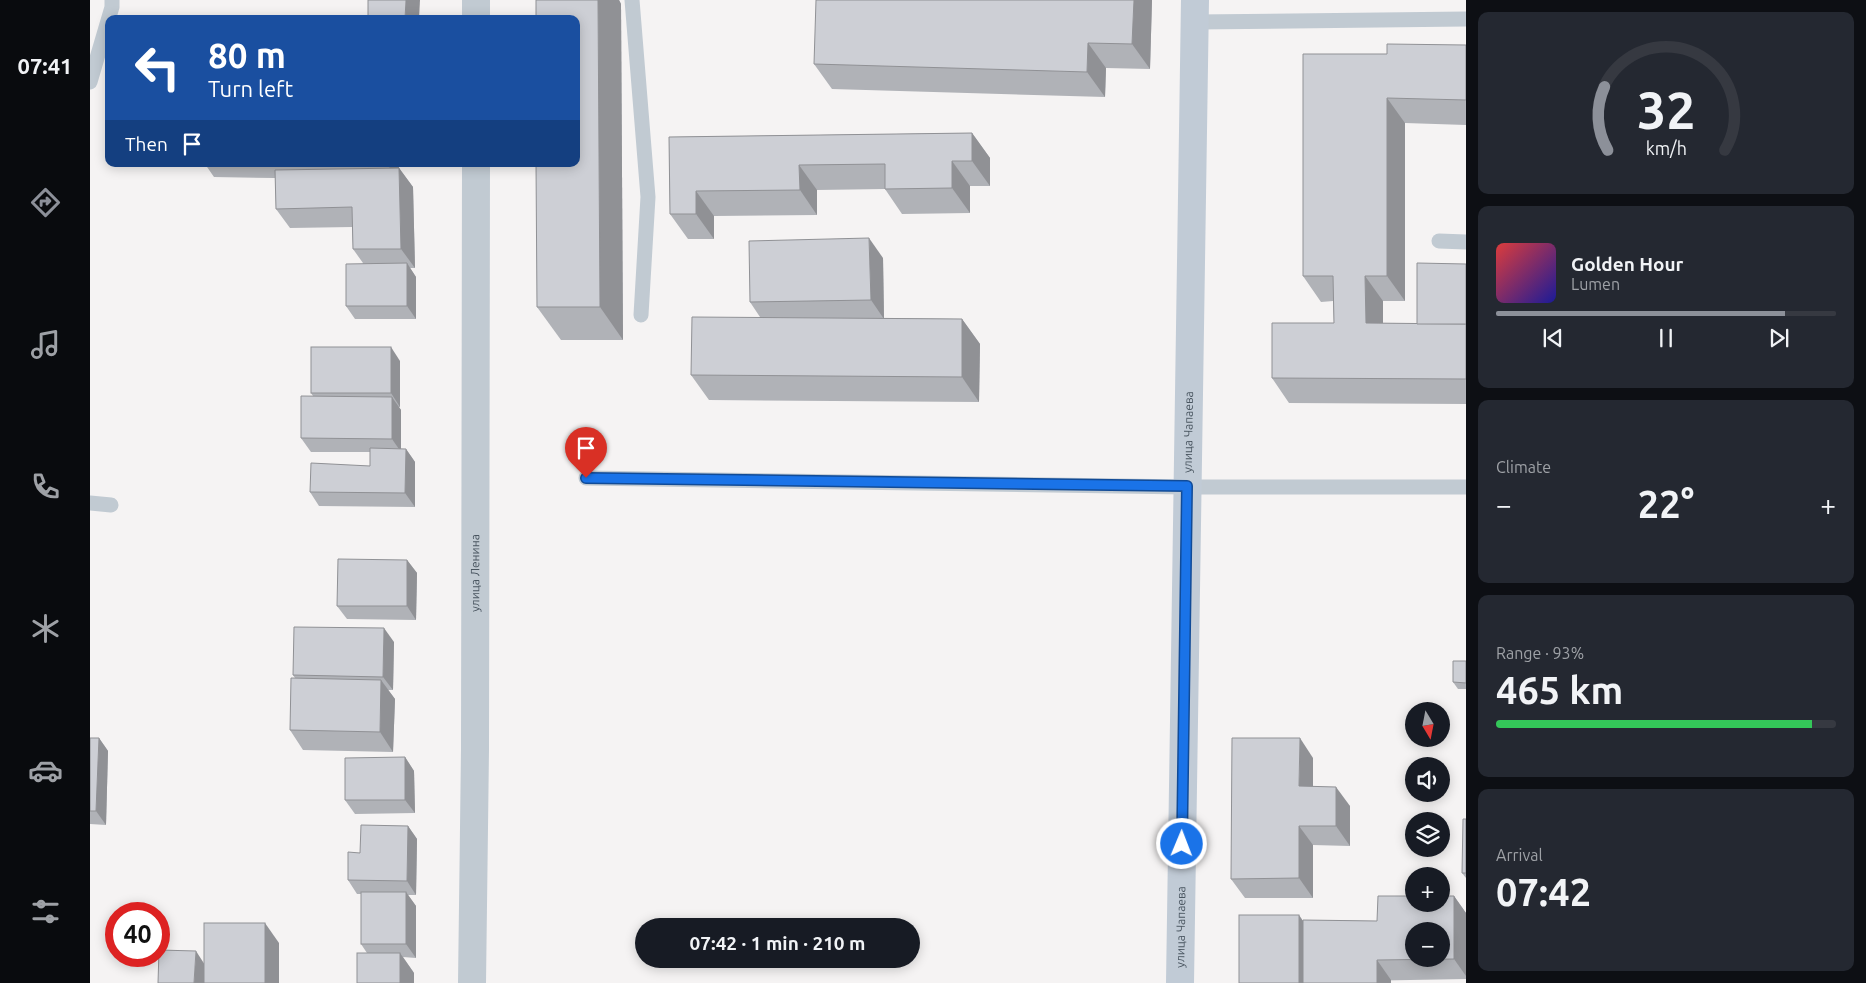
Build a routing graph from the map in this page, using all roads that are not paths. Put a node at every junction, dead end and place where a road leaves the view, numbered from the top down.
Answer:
1 (112, 0) edge
2 (476, 0) edge
3 (632, 0) edge
4 (1195, 11) edge
5 (110, 15) edge
6 (476, 15) edge
7 (1466, 19) edge
8 (105, 31) edge
9 (90, 82) edge
10 (476, 167) edge
11 (1438, 241) dead end
12 (1466, 242) edge
13 (641, 315) dead end
14 (586, 478) dead end
15 (1187, 486) junction
16 (1466, 487) edge
17 (90, 504) edge
18 (111, 506) dead end
19 (472, 983) edge
20 (1180, 983) edge

1 - 5 lane
2 - 6 street
3 - 13 lane
4 - 7 lane
4 - 15 street, улица Чапаева
8 - 9 lane
10 - 19 street, улица Ленина
11 - 12 lane
14 - 15 lane
15 - 16 lane
15 - 20 street, улица Чапаева
17 - 18 lane

